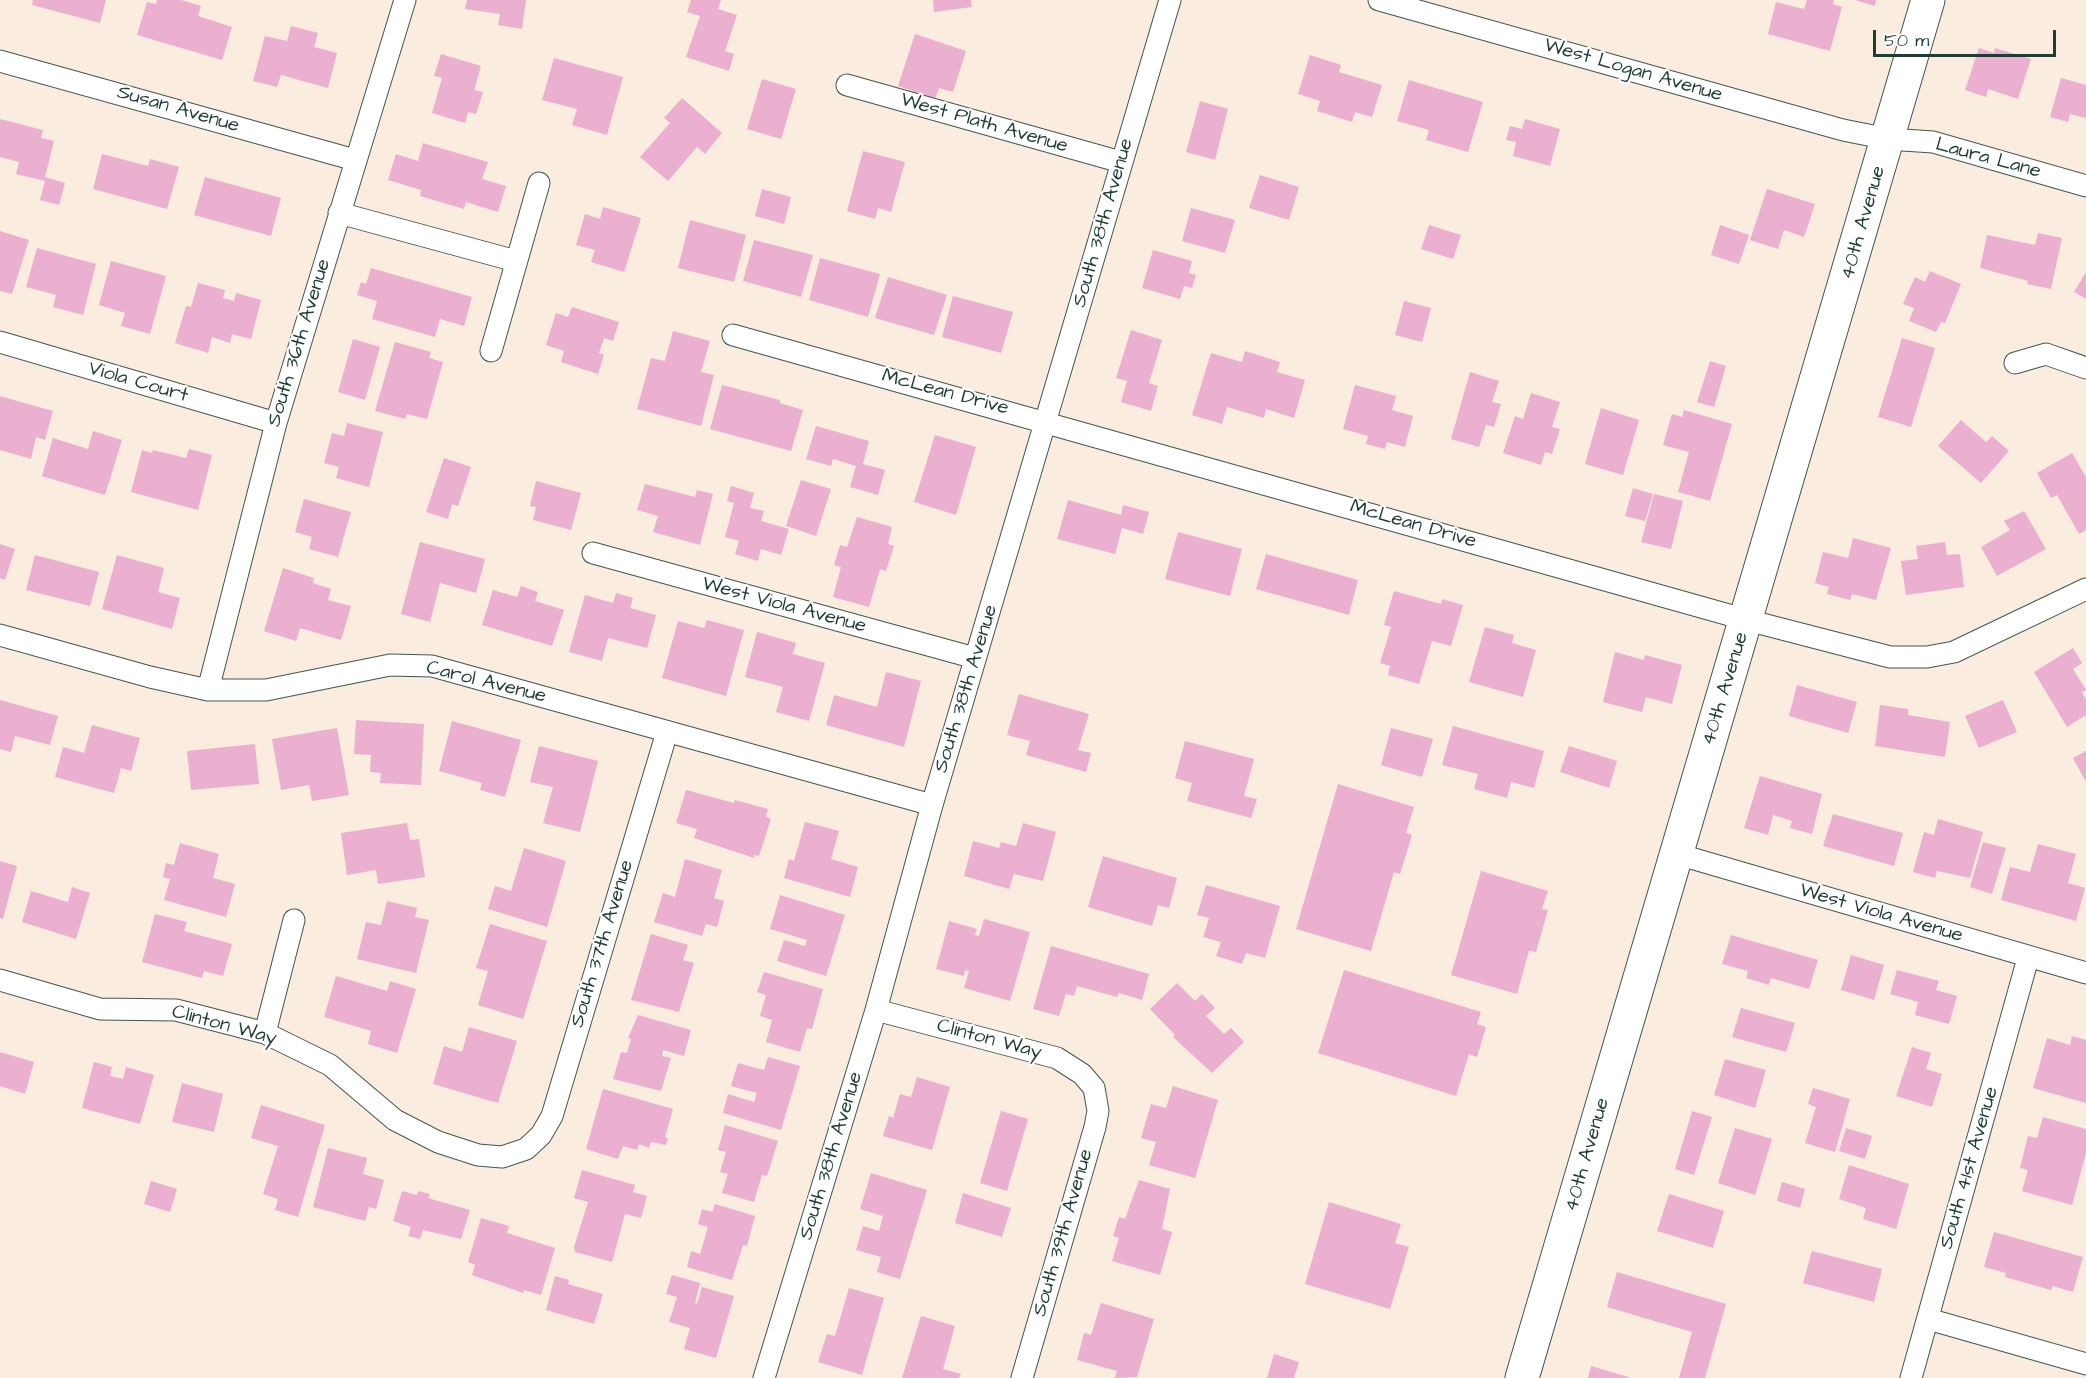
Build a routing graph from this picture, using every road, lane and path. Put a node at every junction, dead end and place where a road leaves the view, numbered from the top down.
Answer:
1 (405, 0) edge
2 (1170, 0) edge
3 (1379, 0) edge
4 (1928, 0) edge
5 (0, 61) edge
6 (847, 85) dead end
7 (1888, 139) junction
8 (355, 160) junction
9 (1121, 162) junction
10 (538, 183) dead end
11 (2086, 186) edge
12 (339, 213) junction
13 (516, 261) junction
14 (733, 334) dead end
15 (0, 342) edge
16 (490, 351) dead end
17 (2015, 363) dead end
18 (2086, 368) edge
19 (1047, 422) junction
20 (276, 423) junction
21 (593, 553) dead end
22 (2086, 589) edge
23 (1748, 620) junction
24 (0, 635) edge
25 (975, 658) junction
26 (208, 690) junction
27 (667, 732) junction
28 (932, 805) junction
29 (1677, 854) junction
30 (294, 920) dead end
31 (2028, 958) junction
32 (2086, 973) edge
33 (0, 980) edge
34 (876, 1010) junction
35 (265, 1033) junction
36 (1094, 1088) joint
37 (526, 1149) joint
38 (1928, 1319) junction
39 (2086, 1364) edge
40 (764, 1378) edge
41 (1022, 1378) edge
42 (1522, 1378) edge
43 (1911, 1378) edge

1 - 8 street, South 36th Avenue
2 - 9 street, South 38th Avenue
3 - 7 street, West Logan Avenue
4 - 7 main road, 40th Avenue
5 - 8 street, Susan Avenue
6 - 9 street, West Plath Avenue
7 - 11 street, Laura Lane
7 - 23 main road, 40th Avenue
8 - 12 street, South 36th Avenue
9 - 19 street, South 38th Avenue
10 - 13 street
12 - 13 street
12 - 20 street, South 36th Avenue
13 - 16 street
14 - 19 street, McLean Drive
15 - 20 street, Viola Court
17 - 18 street
19 - 23 street, McLean Drive
19 - 25 street, South 38th Avenue
20 - 26 street, South 36th Avenue
21 - 25 street, West Viola Avenue
22 - 23 street, McLean Drive
23 - 29 main road, 40th Avenue
24 - 26 street, Carol Avenue
25 - 28 street, South 38th Avenue
26 - 27 street, Carol Avenue
27 - 28 street, Carol Avenue
27 - 37 street, South 37th Avenue
28 - 34 street, South 38th Avenue
29 - 31 street, West Viola Avenue
29 - 42 main road, 40th Avenue
30 - 35 street
31 - 32 street, West Viola Avenue
31 - 38 street, South 41st Avenue
33 - 35 street, Clinton Way
34 - 36 street, Clinton Way
34 - 40 street, South 38th Avenue
35 - 37 street, Clinton Way
36 - 41 street, South 39th Avenue
38 - 39 street
38 - 43 street, South 41st Avenue

